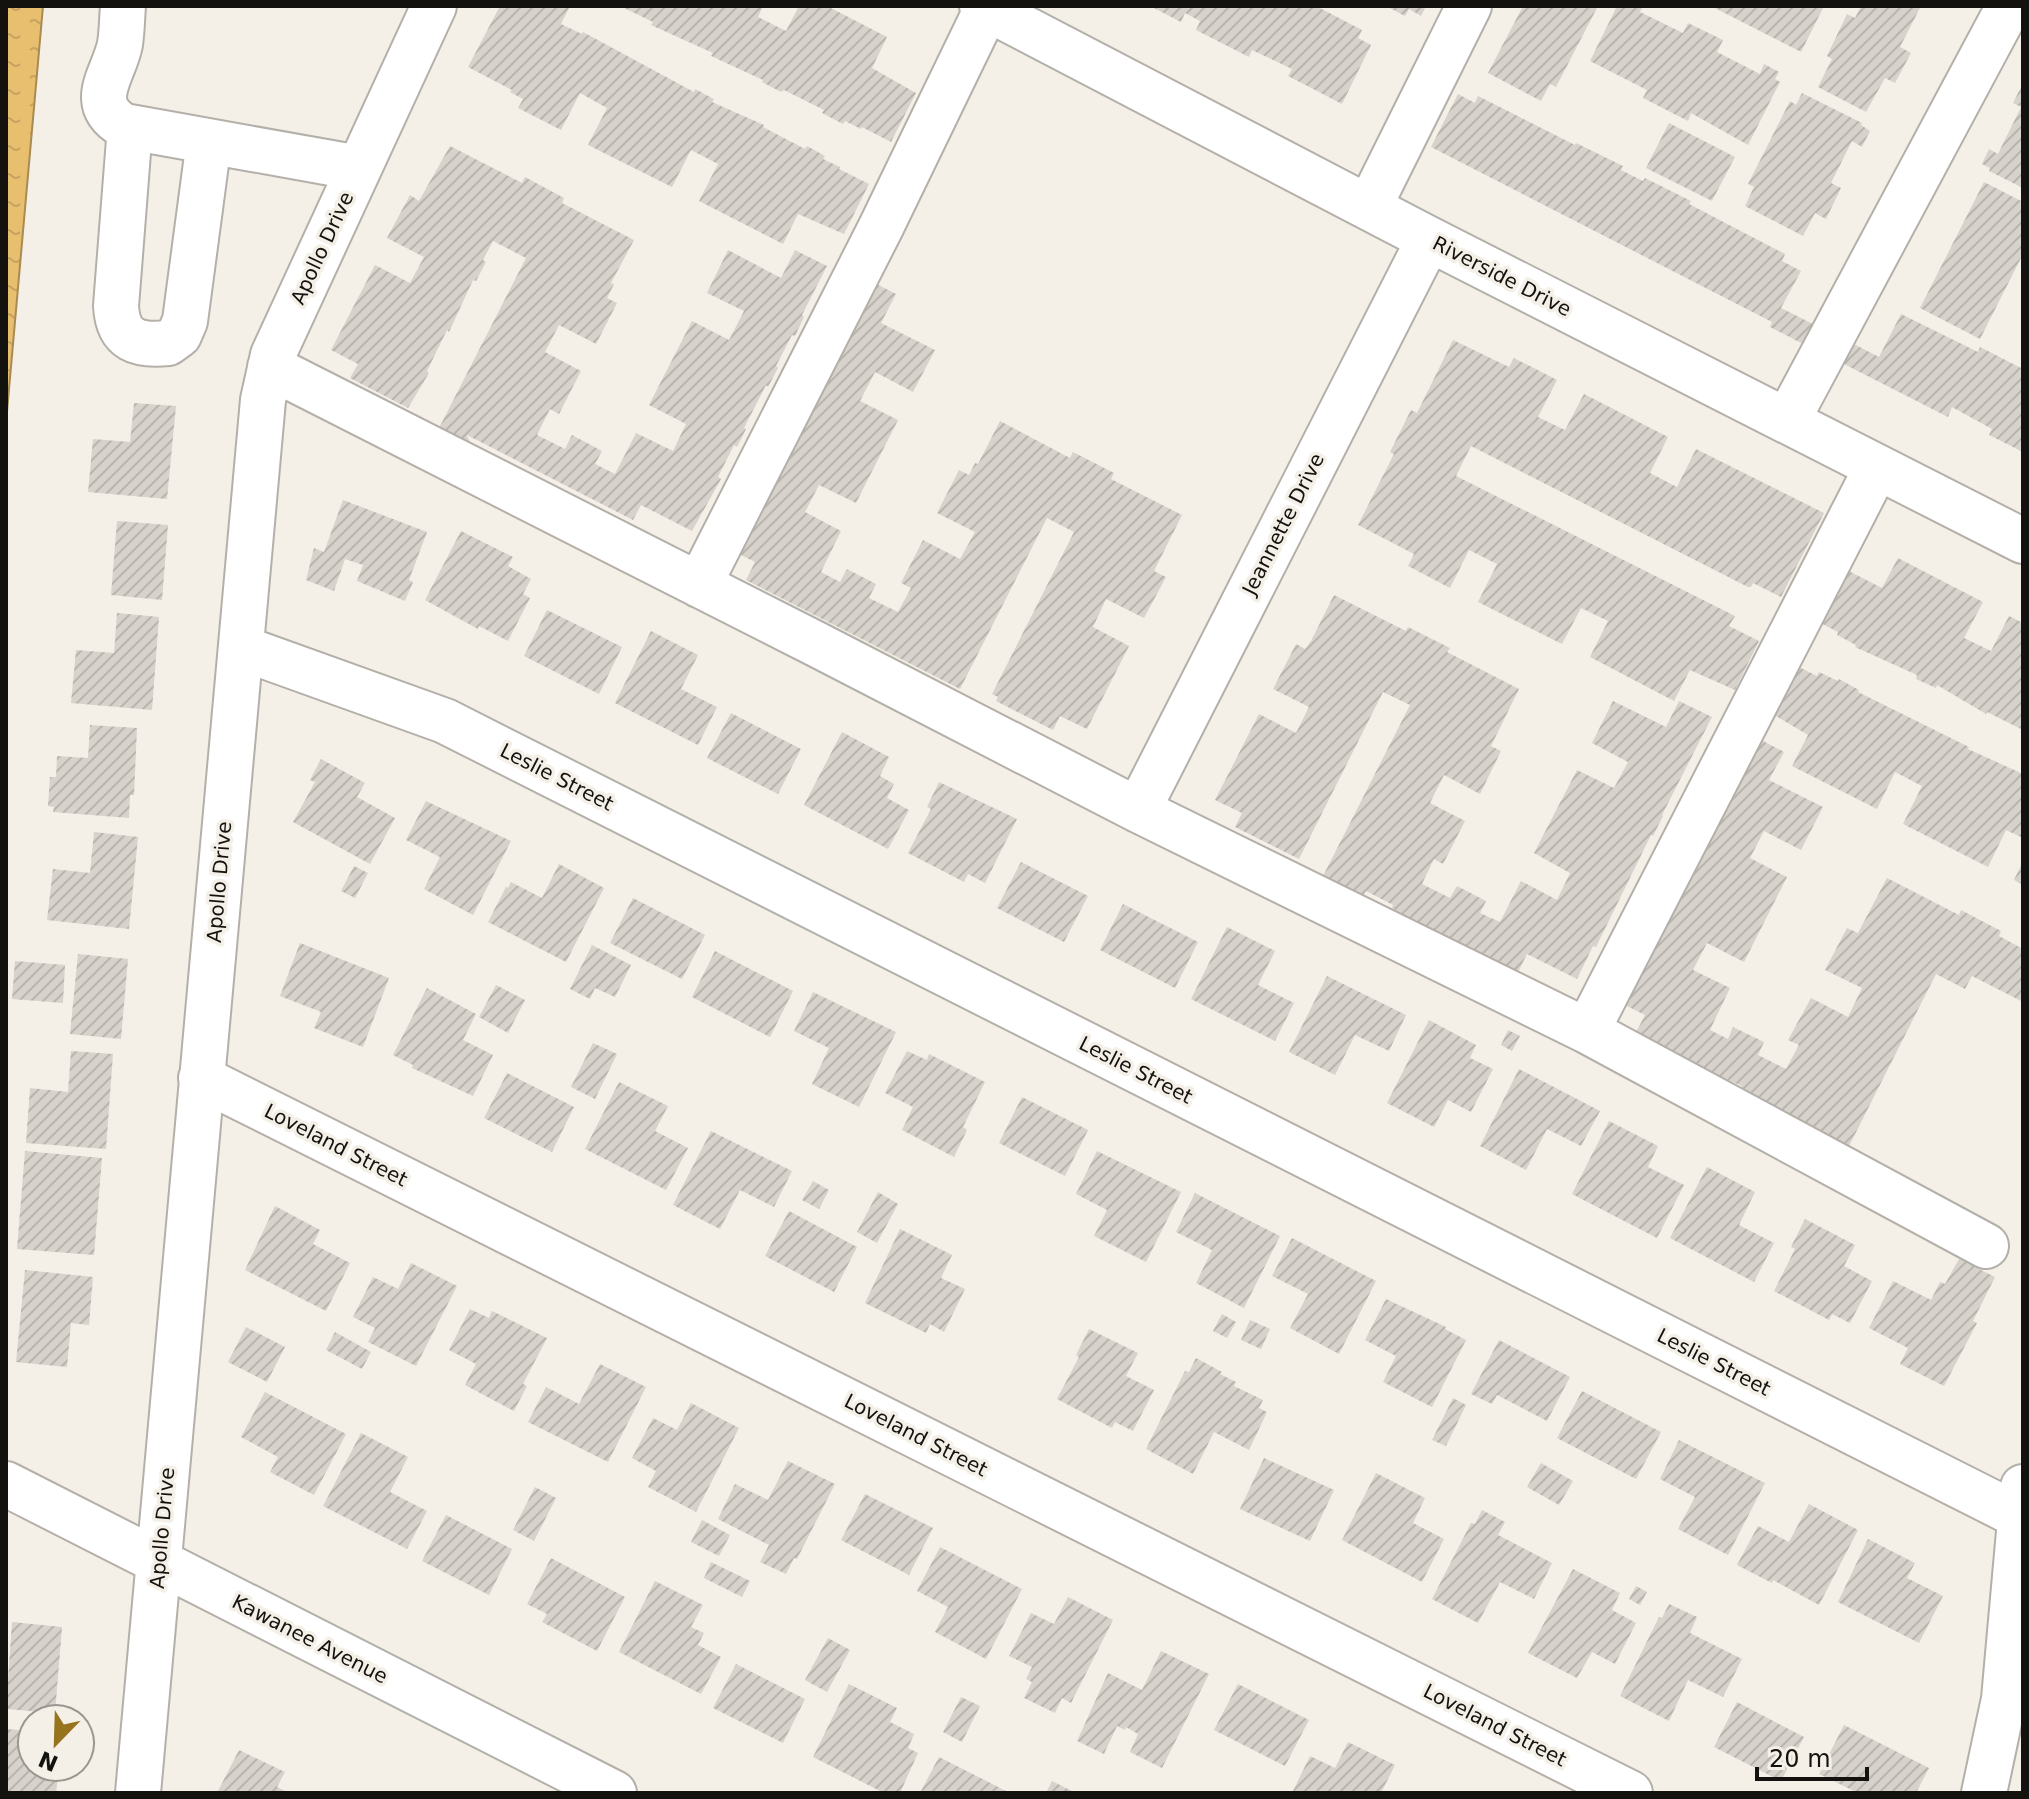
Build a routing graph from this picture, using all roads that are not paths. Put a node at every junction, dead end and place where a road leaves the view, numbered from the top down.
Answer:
1 (434, 6) edge
2 (1469, 6) edge
3 (2009, 6) edge
4 (984, 7) edge
5 (122, 26) edge
6 (130, 127) junction
7 (209, 141) junction
8 (359, 168) junction
9 (1369, 207) junction
10 (1429, 239) junction
11 (270, 367) junction
12 (1787, 421) junction
13 (1877, 467) junction
14 (2023, 541) edge
15 (699, 585) junction
16 (242, 648) junction
17 (1138, 810) junction
18 (1587, 1031) junction
19 (201, 1078) junction
20 (1986, 1246) dead end
21 (6, 1484) edge
22 (2021, 1500) edge
23 (158, 1563) junction
24 (2016, 1640) edge
25 (2013, 1701) edge
26 (138, 1793) edge
27 (614, 1793) edge
28 (1630, 1793) edge
29 (1984, 1793) edge

1 - 8 street, Apollo Drive
2 - 9 street
3 - 12 street
4 - 9 street, Riverside Drive
4 - 15 street
5 - 6 street
6 - 7 street
6 - 7 street
7 - 8 street
8 - 11 street, Apollo Drive
9 - 10 street, Riverside Drive
10 - 12 street, Riverside Drive
10 - 17 street, Jeannette Drive
11 - 15 street
11 - 16 street, Apollo Drive
12 - 13 street, Riverside Drive
13 - 14 street, Riverside Drive
13 - 18 street
15 - 17 street
16 - 19 street, Apollo Drive
16 - 22 street, Leslie Street
17 - 18 street
18 - 20 street
19 - 23 street, Apollo Drive
19 - 28 street, Loveland Street
21 - 23 street, Kawanee Avenue
22 - 24 street
23 - 26 street, Apollo Drive
23 - 27 street, Kawanee Avenue
24 - 25 street
25 - 29 street

